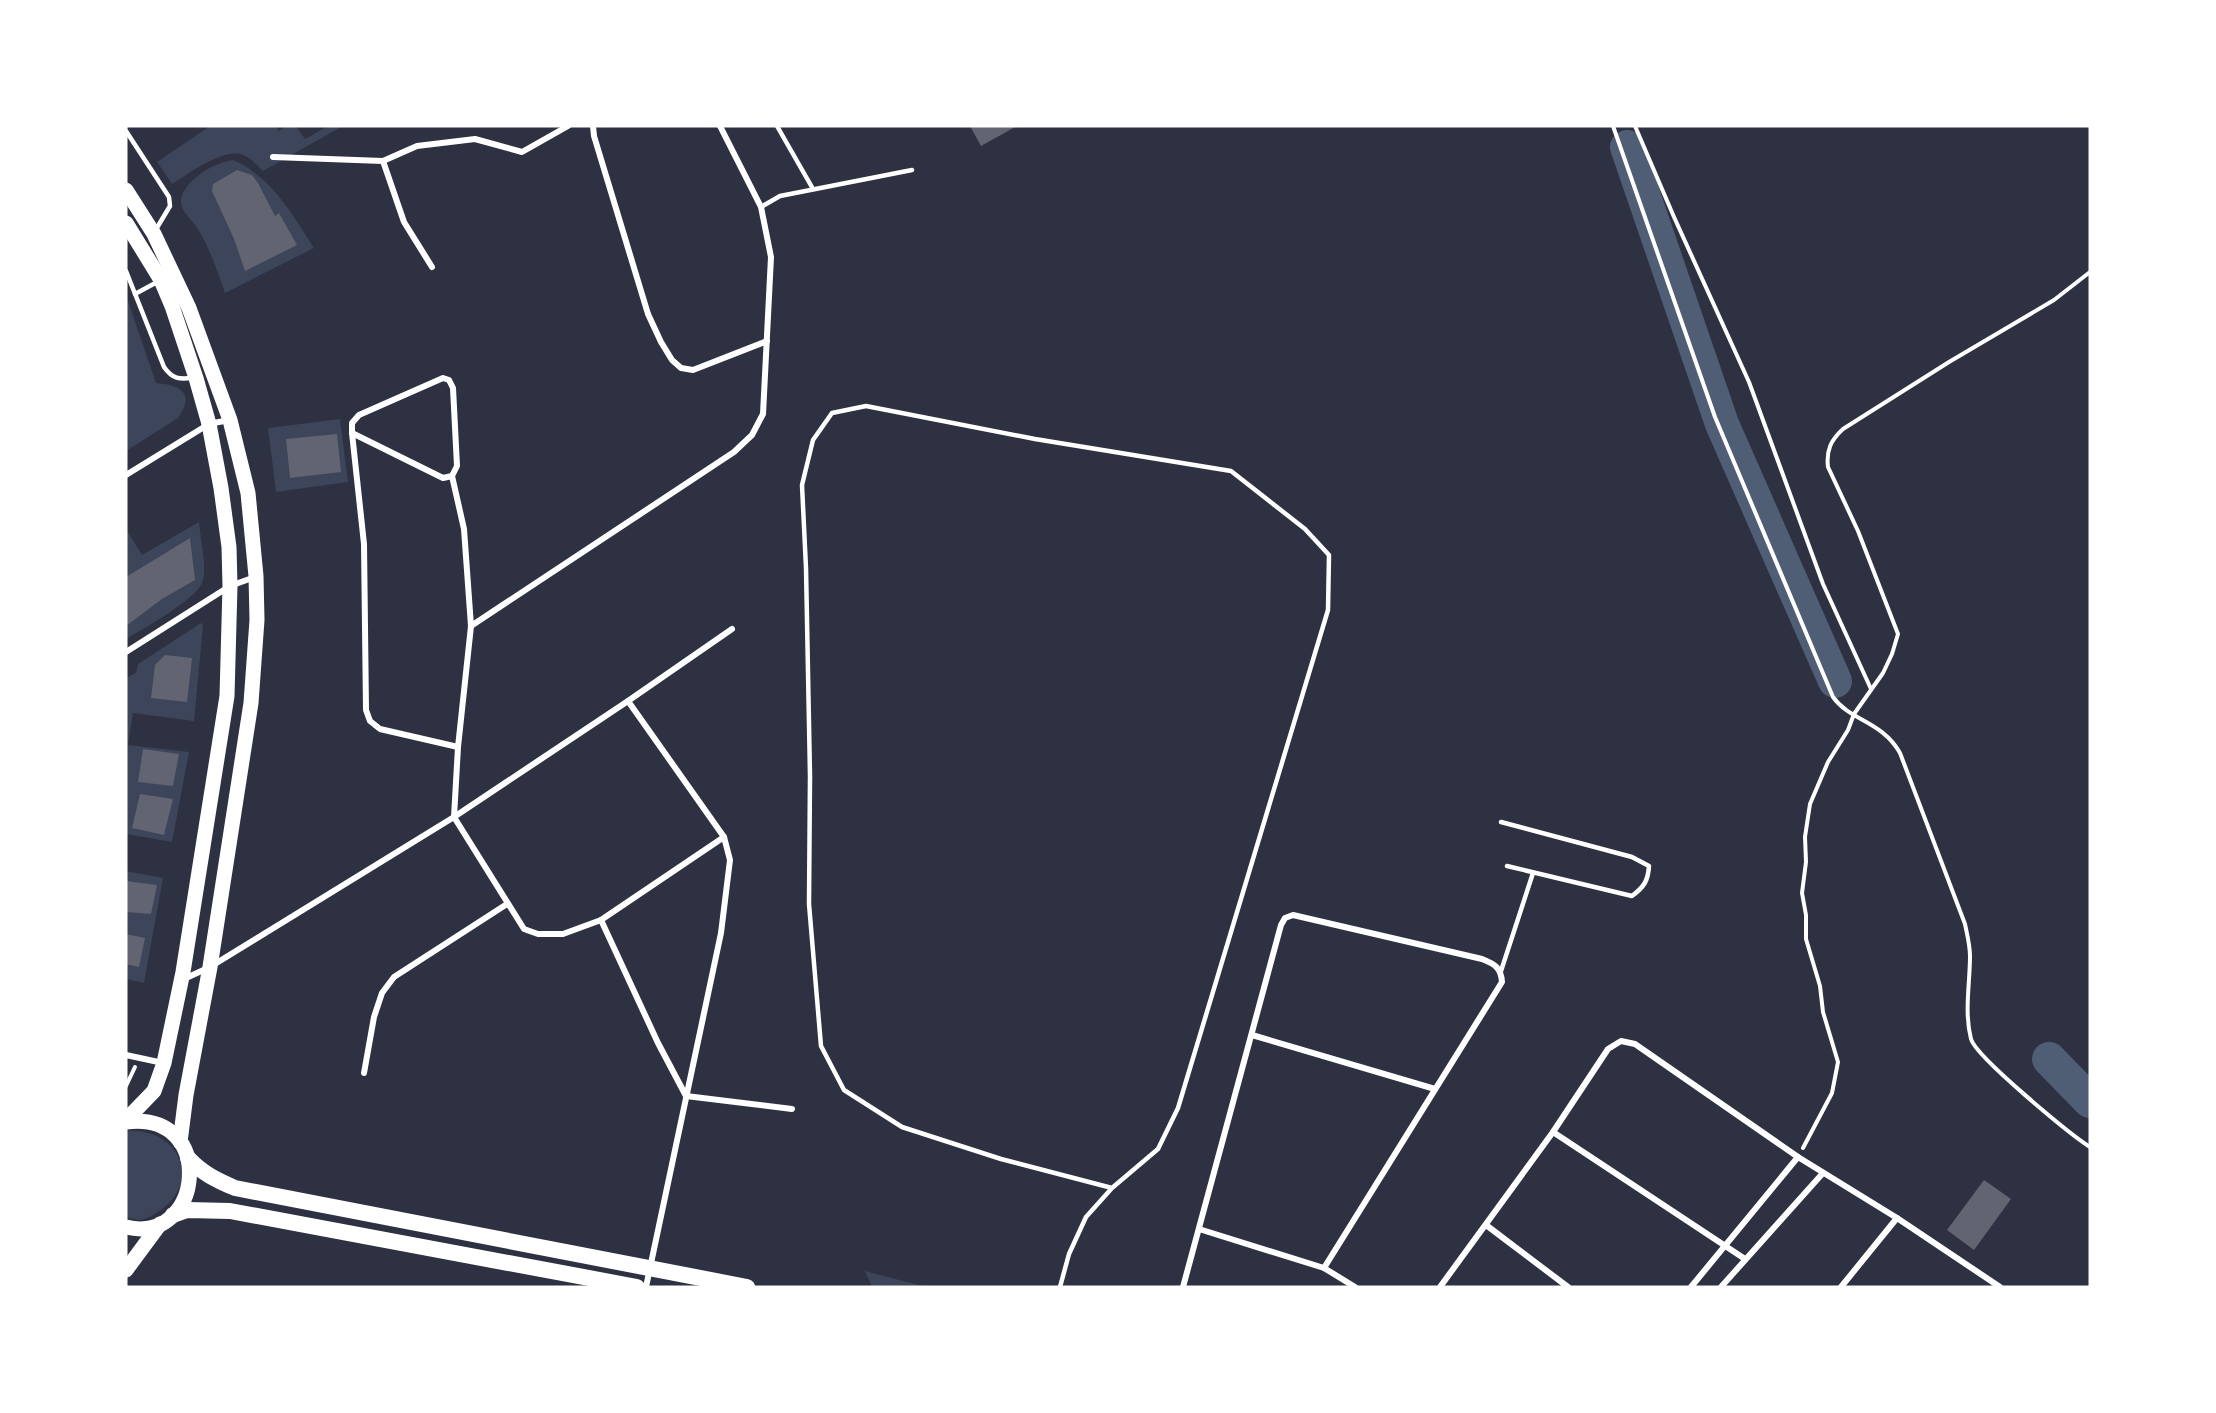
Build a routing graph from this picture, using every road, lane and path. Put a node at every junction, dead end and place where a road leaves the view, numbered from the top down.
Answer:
1 (568, 126) edge
2 (593, 126) edge
3 (720, 126) edge
4 (777, 126) edge
5 (1613, 126) edge
6 (1635, 126) edge
7 (126, 131) edge
8 (273, 157) dead end
9 (383, 161) junction
10 (912, 170) dead end
11 (813, 189) junction
12 (126, 190) edge
13 (761, 207) junction
14 (126, 223) edge
15 (154, 234) junction
16 (432, 267) dead end
17 (126, 271) edge
18 (2090, 272) edge
19 (161, 280) junction
20 (135, 294) junction
21 (768, 342) junction
22 (196, 378) junction
23 (230, 420) junction
24 (209, 424) junction
25 (352, 433) junction
26 (126, 475) edge
27 (452, 476) junction
28 (256, 576) junction
29 (230, 586) junction
30 (471, 626) junction
31 (732, 629) dead end
32 (126, 652) edge
33 (1871, 689) junction
34 (628, 701) junction
35 (249, 712) junction
36 (225, 714) junction
37 (1854, 714) junction
38 (458, 747) junction
39 (454, 817) junction
40 (1501, 822) dead end
41 (724, 837) junction
42 (1507, 866) dead end
43 (1533, 873) junction
44 (507, 904) junction
45 (602, 920) junction
46 (210, 967) junction
47 (1501, 971) junction
48 (181, 980) junction
49 (1252, 1035) junction
50 (126, 1055) edge
51 (139, 1058) junction
52 (164, 1063) junction
53 (364, 1073) dead end
54 (126, 1086) edge
55 (1435, 1089) junction
56 (686, 1096) junction
57 (792, 1108) dead end
58 (126, 1121) edge
59 (1553, 1132) junction
60 (180, 1143) junction
61 (2090, 1147) edge
62 (188, 1158) junction
63 (1798, 1158) junction
64 (1823, 1173) junction
65 (1112, 1188) junction
66 (1897, 1218) junction
67 (166, 1219) junction
68 (1486, 1225) junction
69 (126, 1227) edge
70 (1199, 1229) junction
71 (1726, 1246) junction
72 (1745, 1259) junction
73 (650, 1268) junction
74 (1324, 1268) junction
75 (126, 1270) edge
76 (637, 1287) edge
77 (646, 1287) edge
78 (747, 1287) edge
79 (1060, 1287) edge
80 (1183, 1287) edge
81 (1355, 1287) edge
82 (1440, 1287) edge
83 (1569, 1287) edge
84 (1691, 1287) edge
85 (1720, 1287) edge
86 (1841, 1287) edge
87 (2000, 1287) edge

1 - 9 street
2 - 21 street
3 - 13 street
4 - 11 lane
5 - 37 path
6 - 33 path
7 - 15 lane
8 - 9 street
9 - 16 street
10 - 11 lane
11 - 13 lane
12 - 15 main road
13 - 21 street
14 - 19 main road
15 - 23 main road
17 - 20 lane
18 - 33 path
19 - 20 lane
19 - 22 main road
20 - 22 lane
21 - 30 street
22 - 24 main road
23 - 24 street
23 - 28 main road
24 - 26 street
24 - 29 main road
25 - 27 street
25 - 27 street
25 - 38 street
27 - 30 street
28 - 29 street
28 - 35 main road
29 - 32 street
29 - 36 main road
30 - 38 street
31 - 34 street
33 - 37 path
34 - 39 street
34 - 41 street
35 - 36 main road
35 - 46 main road
36 - 48 main road
37 - 61 path
37 - 63 path
38 - 39 street
39 - 44 street
39 - 46 street
40 - 43 lane
41 - 45 street
41 - 56 street
42 - 43 lane
43 - 47 lane
44 - 45 street
44 - 53 street
45 - 56 street
46 - 48 street
46 - 60 main road
47 - 49 street
47 - 55 street
48 - 52 main road
49 - 55 street
49 - 70 street
50 - 51 street
51 - 52 street
51 - 54 path
52 - 58 main road
55 - 74 street
56 - 57 street
56 - 73 street
58 - 60 main road
59 - 63 street
59 - 68 street
59 - 71 street
60 - 62 main road
62 - 67 main road
62 - 73 highway
63 - 64 street
63 - 71 street
64 - 66 street
64 - 72 street
65 - 65 lane
65 - 79 lane
66 - 86 street
66 - 87 street
67 - 69 main road
67 - 75 main road
67 - 76 highway
68 - 82 street
68 - 83 street
70 - 74 street
70 - 80 street
71 - 72 street
71 - 84 street
72 - 85 street
73 - 77 street
73 - 78 highway
74 - 81 street

